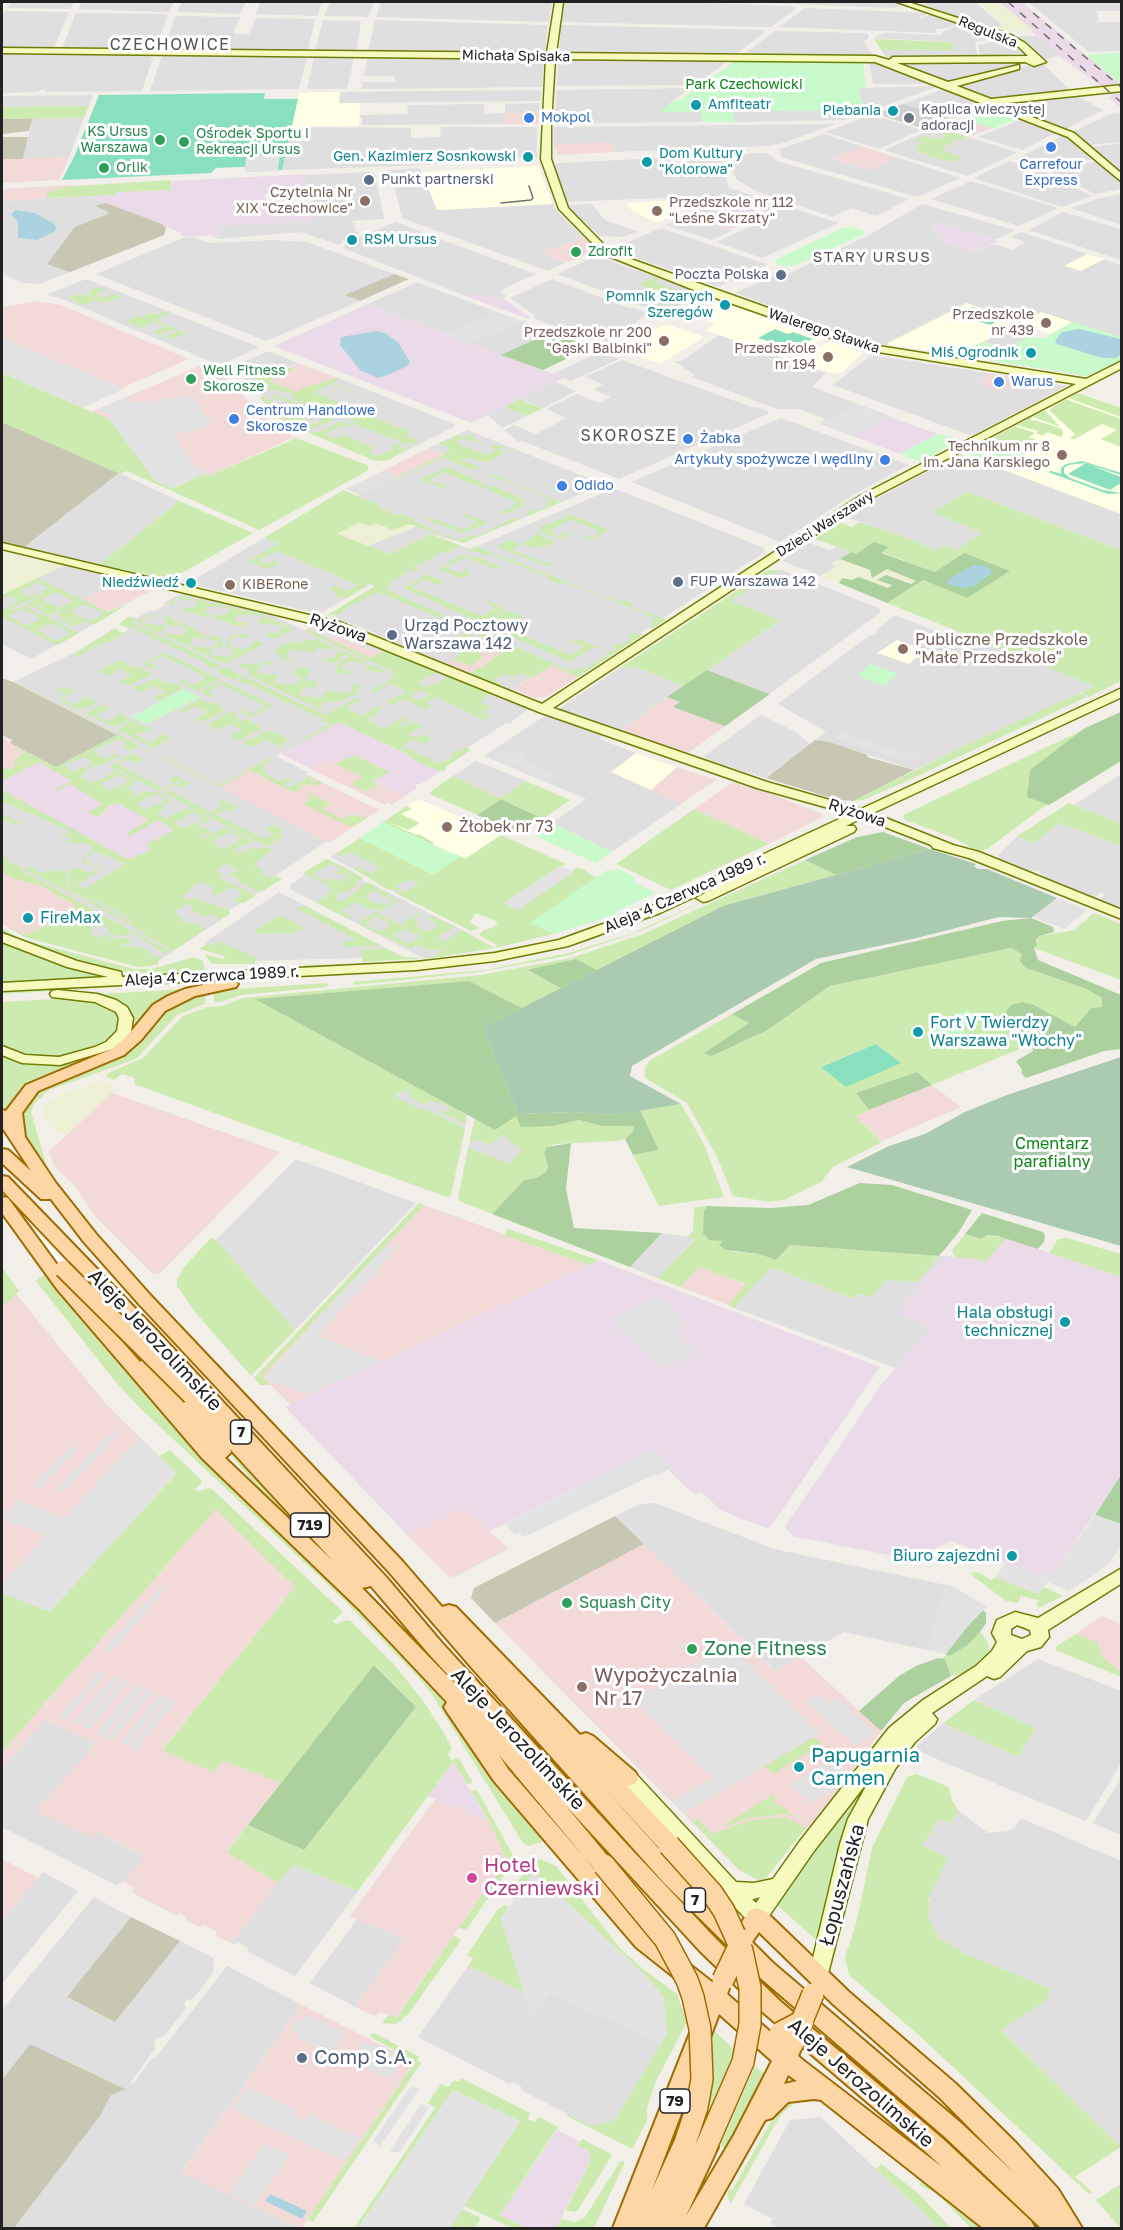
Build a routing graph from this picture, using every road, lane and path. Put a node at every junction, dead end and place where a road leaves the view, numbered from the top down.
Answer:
1 (559, 2) edge
2 (901, 2) edge
3 (2, 51) edge
4 (551, 56) junction
5 (1033, 61) junction
6 (887, 62) junction
7 (949, 85) junction
8 (1122, 88) edge
9 (996, 103) junction
10 (1122, 179) edge
11 (1122, 364) edge
12 (1087, 382) junction
13 (2, 546) edge
14 (1122, 692) edge
15 (1122, 703) edge
16 (543, 709) junction
17 (862, 818) junction
18 (1122, 915) edge
19 (2, 937) edge
20 (146, 979) junction
21 (230, 984) junction
22 (2, 987) edge
23 (57, 994) junction
24 (2, 997) edge
25 (2, 1050) edge
26 (2, 1114) edge
27 (20, 1145) junction
28 (2, 1154) edge
29 (2, 1181) edge
30 (2, 1202) edge
31 (15, 1221) junction
32 (41, 1222) junction
33 (77, 1222) junction
34 (281, 1522) junction
35 (396, 1567) junction
36 (1122, 1574) edge
37 (1038, 1627) junction
38 (1014, 1643) junction
39 (435, 1648) junction
40 (430, 1671) junction
41 (538, 1702) junction
42 (628, 1778) joint
43 (778, 1886) junction
44 (729, 1889) junction
45 (757, 1917) junction
46 (744, 1942) junction
47 (787, 1945) junction
48 (816, 1985) junction
49 (719, 1989) junction
50 (786, 2045) junction
51 (830, 2093) junction
52 (752, 2124) junction
53 (696, 2143) junction
54 (624, 2229) edge
55 (646, 2229) edge
56 (669, 2229) edge
57 (692, 2229) edge
58 (999, 2229) edge
59 (1023, 2229) edge
60 (1057, 2229) edge
61 (1070, 2229) edge

1 - 4 street
2 - 5 street, Regulska
3 - 4 street, Michała Spisaka
4 - 6 street, Michała Spisaka
4 - 12 street, Walerego Sławka
5 - 6 street, Michała Spisaka
5 - 7 street
6 - 7 street
7 - 9 street
8 - 9 street
9 - 10 street
11 - 12 street, Dzieci Warszawy
12 - 16 street, Dzieci Warszawy
13 - 16 street, Ryżowa
14 - 17 street, Aleja 4 Czerwca 1989 r.
15 - 17 street, Aleja 4 Czerwca 1989 r.
16 - 17 street, Ryżowa
17 - 18 street, Ryżowa
17 - 20 street, Aleja 4 Czerwca 1989 r.
17 - 21 street, Aleja 4 Czerwca 1989 r.
19 - 20 street
20 - 22 street, Aleja 4 Czerwca 1989 r.
21 - 23 street, Aleja 4 Czerwca 1989 r.
21 - 27 main road
23 - 24 street, Aleja 4 Czerwca 1989 r.
23 - 25 street
26 - 27 main road
27 - 33 main road
28 - 33 main road, 7
29 - 32 main road, 7
30 - 31 main road, 719
31 - 34 main road
31 - 39 main road, 719, bridge
32 - 34 main road
32 - 39 main road, Aleje Jerozolimskie / 7
33 - 35 main road, Aleje Jerozolimskie / 7
34 - 40 main road
35 - 41 main road
35 - 60 main road, Aleje Jerozolimskie / 7
36 - 37 street
37 - 38 street
37 - 38 street
38 - 43 street, Łopuszańska
38 - 48 street, Łopuszańska
39 - 59 main road, Aleje Jerozolimskie / 7
40 - 49 main road
40 - 53 main road, bridge
41 - 42 main road
41 - 53 main road, bridge
42 - 44 street
43 - 44 street
43 - 45 street, Łopuszańska
44 - 45 street
45 - 46 main road
45 - 47 main road
46 - 47 main road
46 - 49 main road, bridge
47 - 48 main road
48 - 50 main road, bridge
48 - 61 main road
49 - 50 main road
49 - 54 main road, 79
50 - 51 main road
50 - 52 main road
51 - 52 main road
51 - 58 main road
52 - 57 main road
53 - 55 main road
53 - 56 main road

